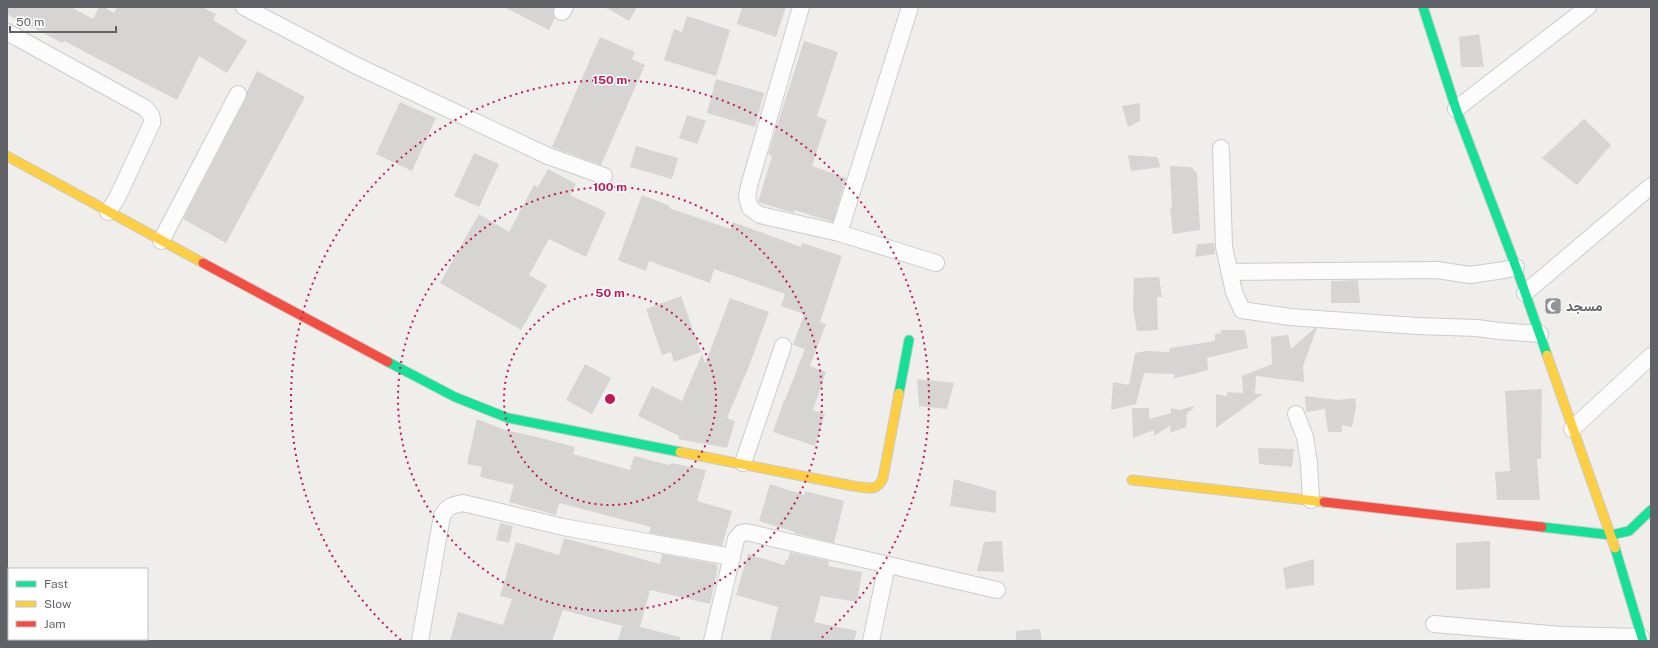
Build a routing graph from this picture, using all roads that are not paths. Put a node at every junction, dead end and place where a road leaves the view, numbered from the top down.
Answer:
1 (244, 7) edge
2 (801, 7) edge
3 (910, 7) edge
4 (1423, 7) edge
5 (1588, 7) edge
6 (7, 32) edge
7 (238, 94) dead end
8 (1456, 109) junction
9 (1221, 148) dead end
10 (7, 156) edge
11 (604, 176) dead end
12 (1651, 186) edge
13 (108, 212) junction
14 (839, 233) junction
15 (161, 241) junction
16 (936, 263) dead end
17 (1516, 267) junction
18 (1230, 272) junction
19 (1525, 293) junction
20 (1540, 334) junction
21 (910, 340) dead end
22 (783, 346) dead end
23 (1651, 356) edge
24 (1296, 414) dead end
25 (1572, 429) junction
26 (744, 463) junction
27 (1132, 480) dead end
28 (1311, 500) junction
29 (1651, 510) edge
30 (1611, 535) junction
31 (732, 557) junction
32 (888, 565) junction
33 (997, 590) dead end
34 (1434, 624) dead end
35 (1541, 637) edge
36 (1642, 639) edge
37 (420, 641) edge
38 (712, 641) edge
39 (871, 641) edge

1 - 11 street
2 - 14 street
3 - 14 street
4 - 8 street
5 - 8 street
6 - 13 street
7 - 15 street
8 - 17 street
9 - 18 street
10 - 13 street
12 - 19 street
13 - 15 street
14 - 16 street
15 - 26 street
17 - 18 street
17 - 19 street
18 - 20 street
19 - 20 street
20 - 25 street
21 - 26 street
22 - 26 street
23 - 25 street
24 - 28 street
25 - 30 street
27 - 28 street
28 - 30 street
29 - 30 street
30 - 36 street
31 - 32 street
31 - 37 street
31 - 38 street
32 - 33 street
32 - 39 street
34 - 35 street
35 - 36 street

